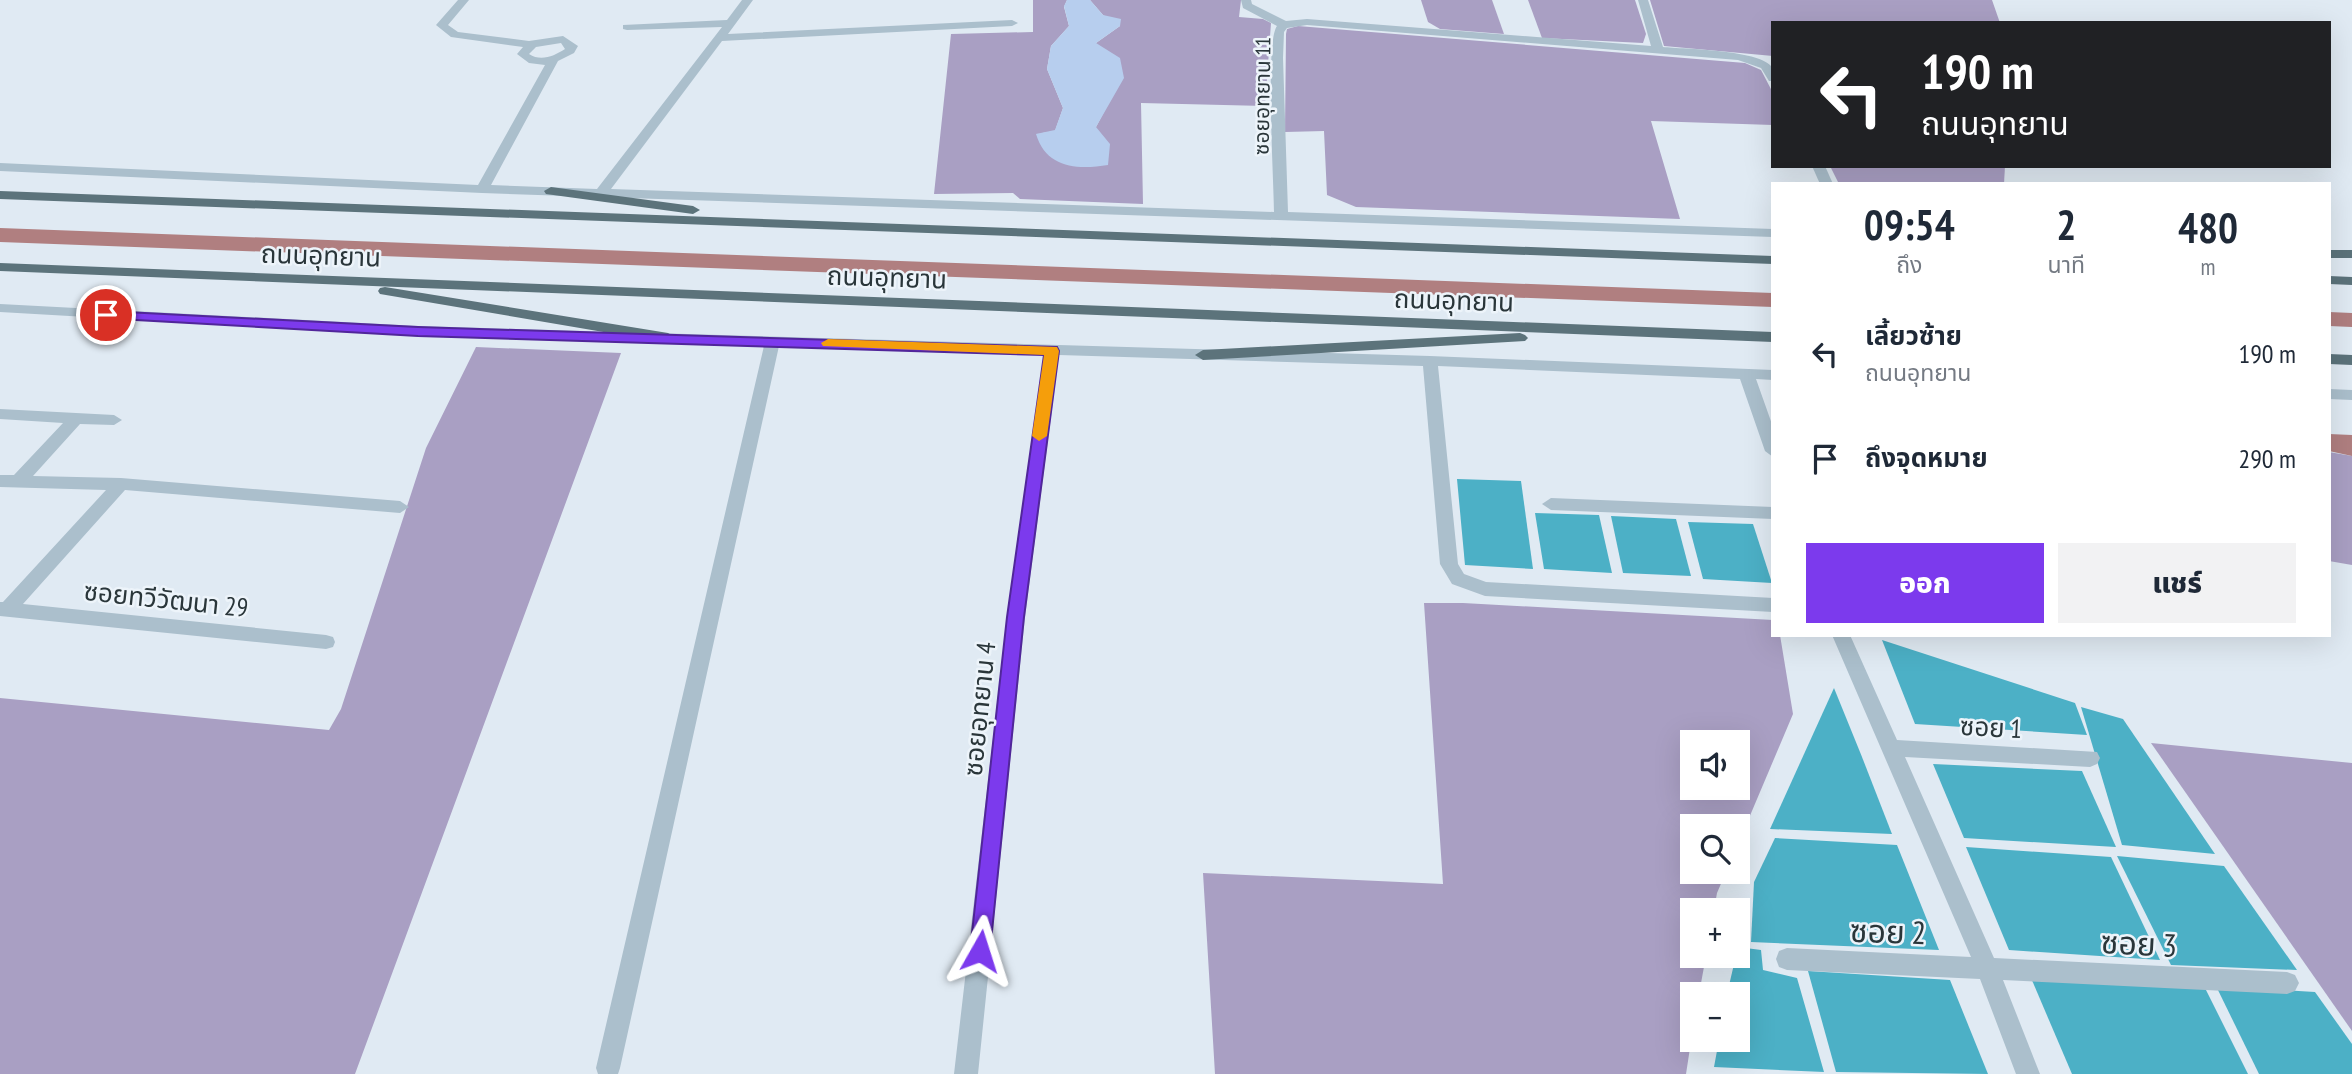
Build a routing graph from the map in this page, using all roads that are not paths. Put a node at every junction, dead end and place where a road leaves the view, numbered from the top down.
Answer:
1 (464, 0) edge
2 (748, 0) edge
3 (1246, 0) edge
4 (1643, 0) edge
5 (730, 23) junction
6 (1012, 23) dead end
7 (1284, 25) junction
8 (627, 27) dead end
9 (718, 38) junction
10 (530, 46) junction
11 (1658, 50) junction
12 (554, 59) junction
13 (1771, 75) edge
14 (0, 167) edge
15 (482, 189) junction
16 (551, 191) junction
17 (601, 193) junction
18 (0, 195) edge
19 (1281, 216) junction
20 (844, 226) junction
21 (1771, 233) edge
22 (2331, 253) edge
23 (2352, 253) edge
24 (1771, 260) edge
25 (0, 267) edge
26 (326, 280) junction
27 (2331, 280) edge
28 (2352, 281) edge
29 (0, 308) edge
30 (1684, 334) junction
31 (1771, 337) edge
32 (668, 338) junction
33 (773, 341) junction
34 (1052, 351) junction
35 (1203, 355) junction
36 (2331, 359) edge
37 (1430, 360) junction
38 (2352, 360) edge
39 (1746, 374) junction
40 (1771, 375) edge
41 (2331, 394) edge
42 (2352, 395) edge
43 (0, 414) edge
44 (76, 418) junction
45 (114, 420) dead end
46 (1771, 445) edge
47 (0, 481) edge
48 (19, 481) junction
49 (121, 484) junction
50 (1552, 503) dead end
51 (400, 507) dead end
52 (1771, 513) edge
53 (1771, 605) edge
54 (4, 609) edge
55 (1842, 637) edge
56 (326, 642) dead end
57 (1889, 748) junction
58 (2090, 758) dead end
59 (1787, 959) dead end
60 (1986, 966) junction
61 (2287, 983) dead end
62 (608, 1068) dead end
63 (967, 1074) edge
64 (2028, 1074) edge

1 - 10 street
2 - 5 street
3 - 7 street, ซอยอุทยาน 11
4 - 11 street
5 - 8 street
5 - 9 street
6 - 9 street
7 - 11 street
7 - 19 street, ซอยอุทยาน 11
9 - 17 street
10 - 12 street
10 - 12 street
11 - 13 street
12 - 15 street
14 - 15 street
15 - 16 street
16 - 17 street
16 - 20 main road
17 - 19 street
18 - 20 main road, ถนนอุทยาน
19 - 21 street
20 - 24 main road, ถนนอุทยาน
22 - 23 main road
25 - 26 main road, ถนนอุทยาน
26 - 30 main road, ถนนอุทยาน
26 - 32 main road
27 - 28 main road
29 - 32 street
30 - 31 main road, ถนนอุทยาน
30 - 35 main road
32 - 33 street
33 - 34 street
33 - 62 street
34 - 35 street
34 - 63 street, ซอยอุทยาน 4
35 - 37 street
36 - 38 main road
37 - 39 street
37 - 53 street
39 - 40 street
39 - 46 street
41 - 42 street
43 - 44 street
44 - 45 street
44 - 48 street
47 - 48 street
48 - 49 street
49 - 51 street
49 - 54 street
50 - 52 street
54 - 56 street, ซอยทวีวัฒนา 29
55 - 57 street
57 - 58 street, ซอย 1
57 - 60 street
59 - 60 street, ซอย 2
60 - 61 street, ซอย 3
60 - 64 street

